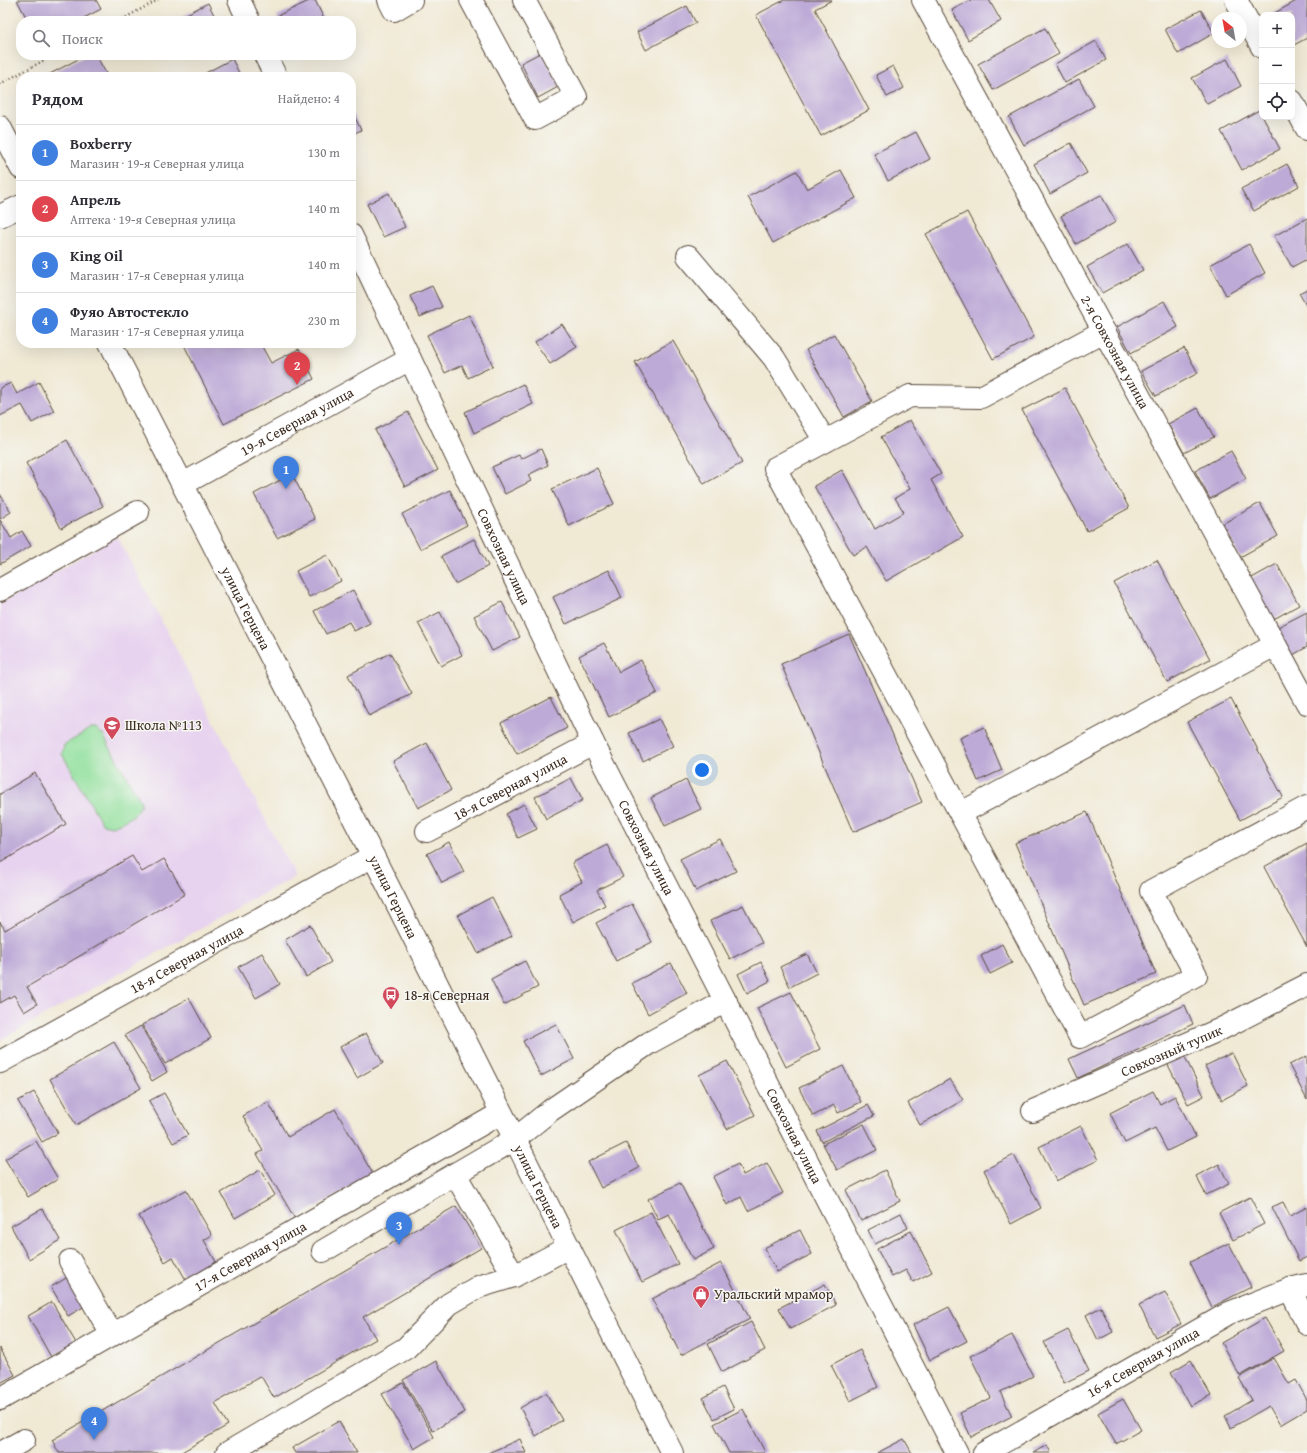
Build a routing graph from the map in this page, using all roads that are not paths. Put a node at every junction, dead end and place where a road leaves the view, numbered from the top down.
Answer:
1 (239, 0) edge
2 (388, 0) edge
3 (411, 0) edge
4 (471, 0) edge
5 (524, 0) edge
6 (923, 0) edge
7 (1236, 0) edge
8 (247, 16) edge
9 (1259, 42) edge
10 (268, 60) edge
11 (274, 72) edge
12 (1295, 107) edge
13 (0, 127) edge
14 (1307, 129) edge
15 (16, 158) edge
16 (16, 208) edge
17 (0, 216) edge
18 (356, 246) edge
19 (688, 256) dead end
20 (1104, 331) junction
21 (113, 348) edge
22 (410, 359) junction
23 (825, 442) junction
24 (183, 484) junction
25 (138, 512) dead end
26 (0, 590) edge
27 (1275, 645) junction
28 (1307, 703) edge
29 (593, 743) junction
30 (1307, 807) edge
31 (961, 814) junction
32 (427, 831) dead end
33 (374, 856) junction
34 (1307, 985) edge
35 (726, 1002) junction
36 (0, 1062) edge
37 (1033, 1111) dead end
38 (501, 1112) junction
39 (515, 1139) junction
40 (454, 1174) junction
41 (569, 1247) junction
42 (322, 1251) dead end
43 (70, 1261) dead end
44 (514, 1276) junction
45 (1298, 1287) edge
46 (1307, 1324) edge
47 (112, 1335) junction
48 (0, 1399) edge
49 (24, 1440) dead end
50 (1, 1453) edge
51 (227, 1453) edge
52 (672, 1453) edge
53 (957, 1453) edge
54 (984, 1453) edge

1 - 8 street
2 - 3 street
4 - 5 street
6 - 20 street, 2-я Совхозная улица
7 - 9 street
10 - 11 street
12 - 14 street
13 - 15 street
16 - 17 street
18 - 22 street, Совхозная улица
19 - 23 street
20 - 23 street
20 - 27 street, 2-я Совхозная улица
21 - 24 street, улица Герцена
22 - 24 street, 19-я Северная улица
22 - 29 street, Совхозная улица
23 - 31 street
24 - 33 street, улица Герцена
25 - 26 street
27 - 28 street, 2-я Совхозная улица
27 - 31 street
29 - 32 street, 18-я Северная улица
29 - 35 street, Совхозная улица
30 - 31 street
33 - 36 street, 18-я Северная улица
33 - 38 street, улица Герцена
34 - 37 street, Совхозный тупик
35 - 39 street
35 - 53 street, Совхозная улица
38 - 39 street, улица Герцена
38 - 47 street, 17-я Северная улица
39 - 40 street
39 - 41 street, улица Герцена
40 - 42 street
40 - 44 street
41 - 44 street
41 - 52 street, улица Герцена
43 - 47 street
44 - 51 street
45 - 46 street
45 - 54 street, 16-я Северная улица
47 - 48 street, 17-я Северная улица
49 - 50 street

